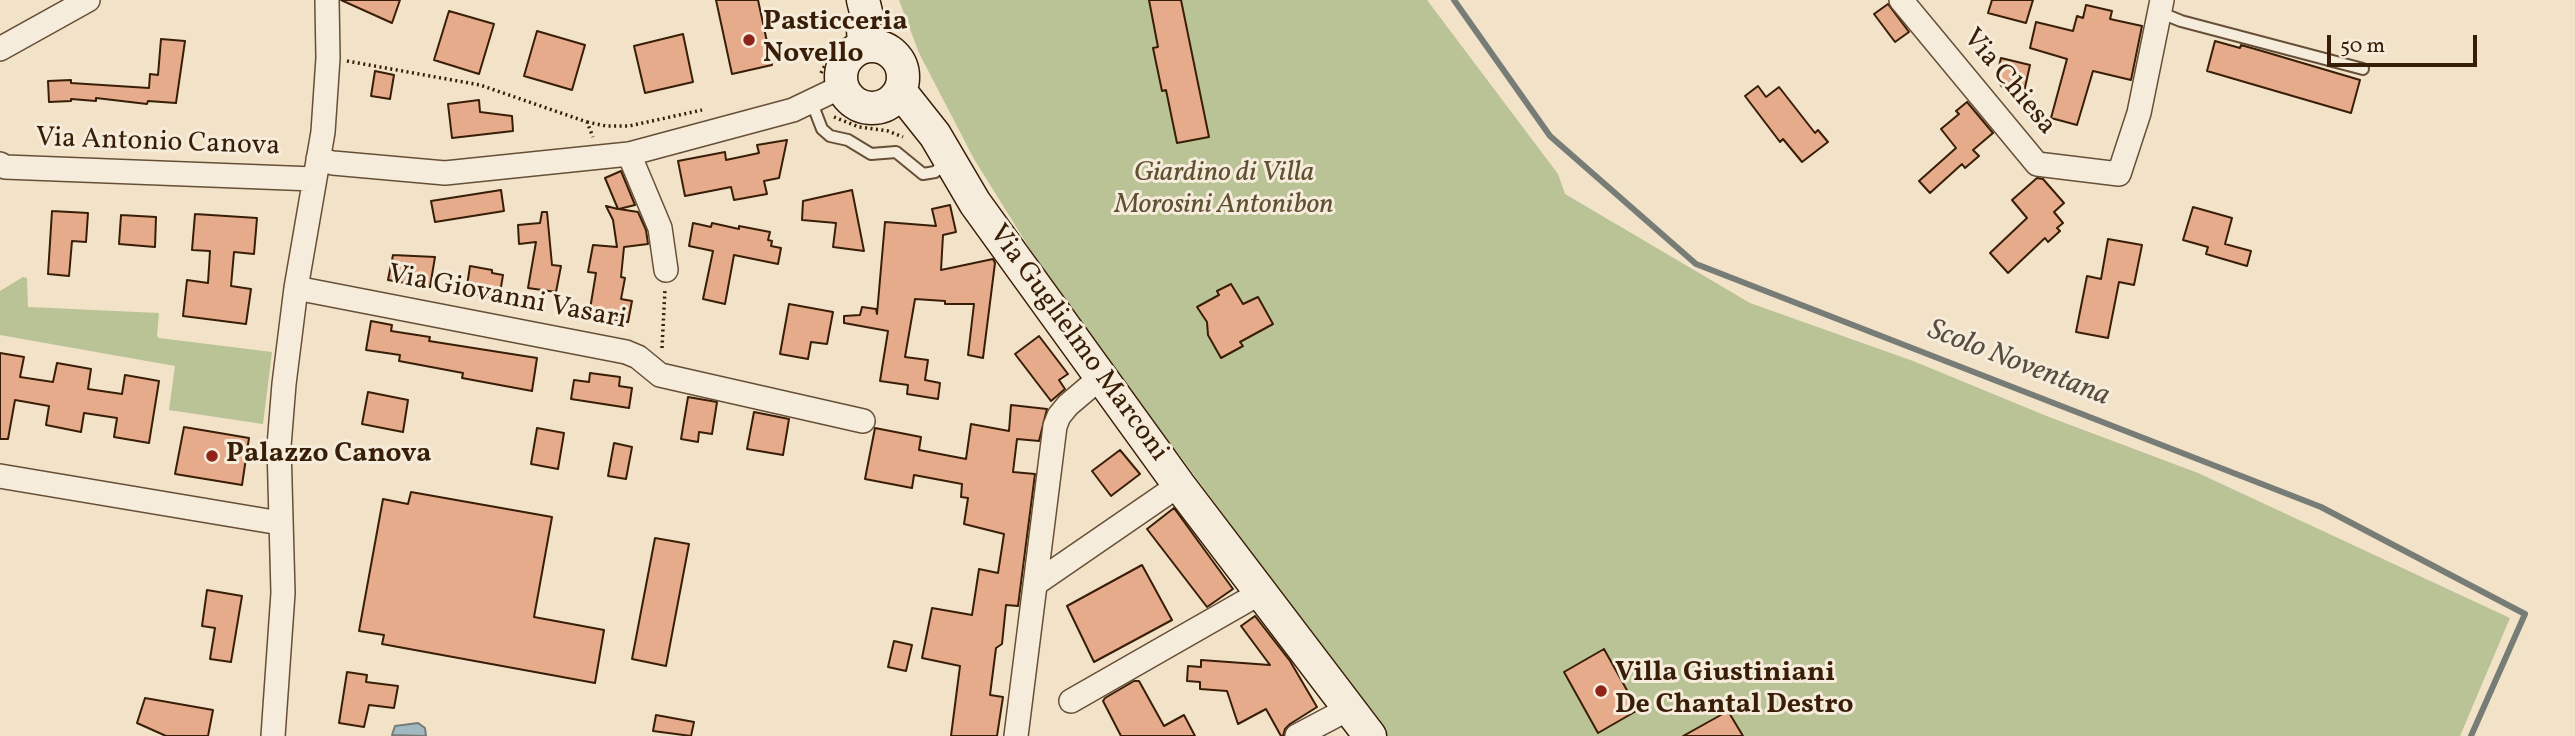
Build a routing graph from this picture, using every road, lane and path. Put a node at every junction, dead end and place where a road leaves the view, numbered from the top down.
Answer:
1 (88, 0) edge
2 (327, 0) edge
3 (863, 0) edge
4 (1901, 0) edge
5 (2160, 6) edge
6 (853, 40) junction
7 (0, 49) edge
8 (328, 58) junction
9 (2363, 69) dead end
10 (900, 91) junction
11 (821, 97) junction
12 (710, 109) dead end
13 (587, 121) junction
14 (910, 141) dead end
15 (596, 145) dead end
16 (629, 153) junction
17 (949, 159) junction
18 (0, 164) edge
19 (316, 169) junction
20 (666, 270) joint
21 (296, 288) junction
22 (654, 371) junction
23 (1101, 377) junction
24 (863, 421) dead end
25 (0, 477) edge
26 (1179, 485) junction
27 (280, 523) junction
28 (1035, 584) junction
29 (1260, 593) junction
30 (1071, 701) dead end
31 (1348, 709) junction
32 (273, 736) edge
33 (1016, 736) edge
34 (1297, 736) edge
35 (1370, 736) edge

1 - 7 street
2 - 8 street
3 - 6 street
4 - 5 street, Via Chiesa
5 - 9 lane
6 - 10 street
6 - 11 street
6 - 11 path
8 - 13 path
8 - 19 street
10 - 11 street
10 - 17 street, Via Guglielmo Marconi
11 - 14 path
11 - 16 street, Via Antonio Canova
11 - 17 lane
12 - 13 path
13 - 15 path
16 - 19 street, Via Antonio Canova
16 - 20 street
17 - 23 street, Via Guglielmo Marconi
18 - 19 street, Via Antonio Canova
19 - 21 street
20 - 22 path
21 - 22 street, Via Giovanni Vasari
21 - 27 street
22 - 24 street, Via Giovanni Vasari
23 - 26 street, Via Guglielmo Marconi
23 - 28 street
25 - 27 street
26 - 28 street
26 - 29 street, Via Guglielmo Marconi
27 - 32 street
28 - 33 street
29 - 30 street
29 - 31 street, Via Guglielmo Marconi
31 - 34 street
31 - 35 street, Via Guglielmo Marconi

